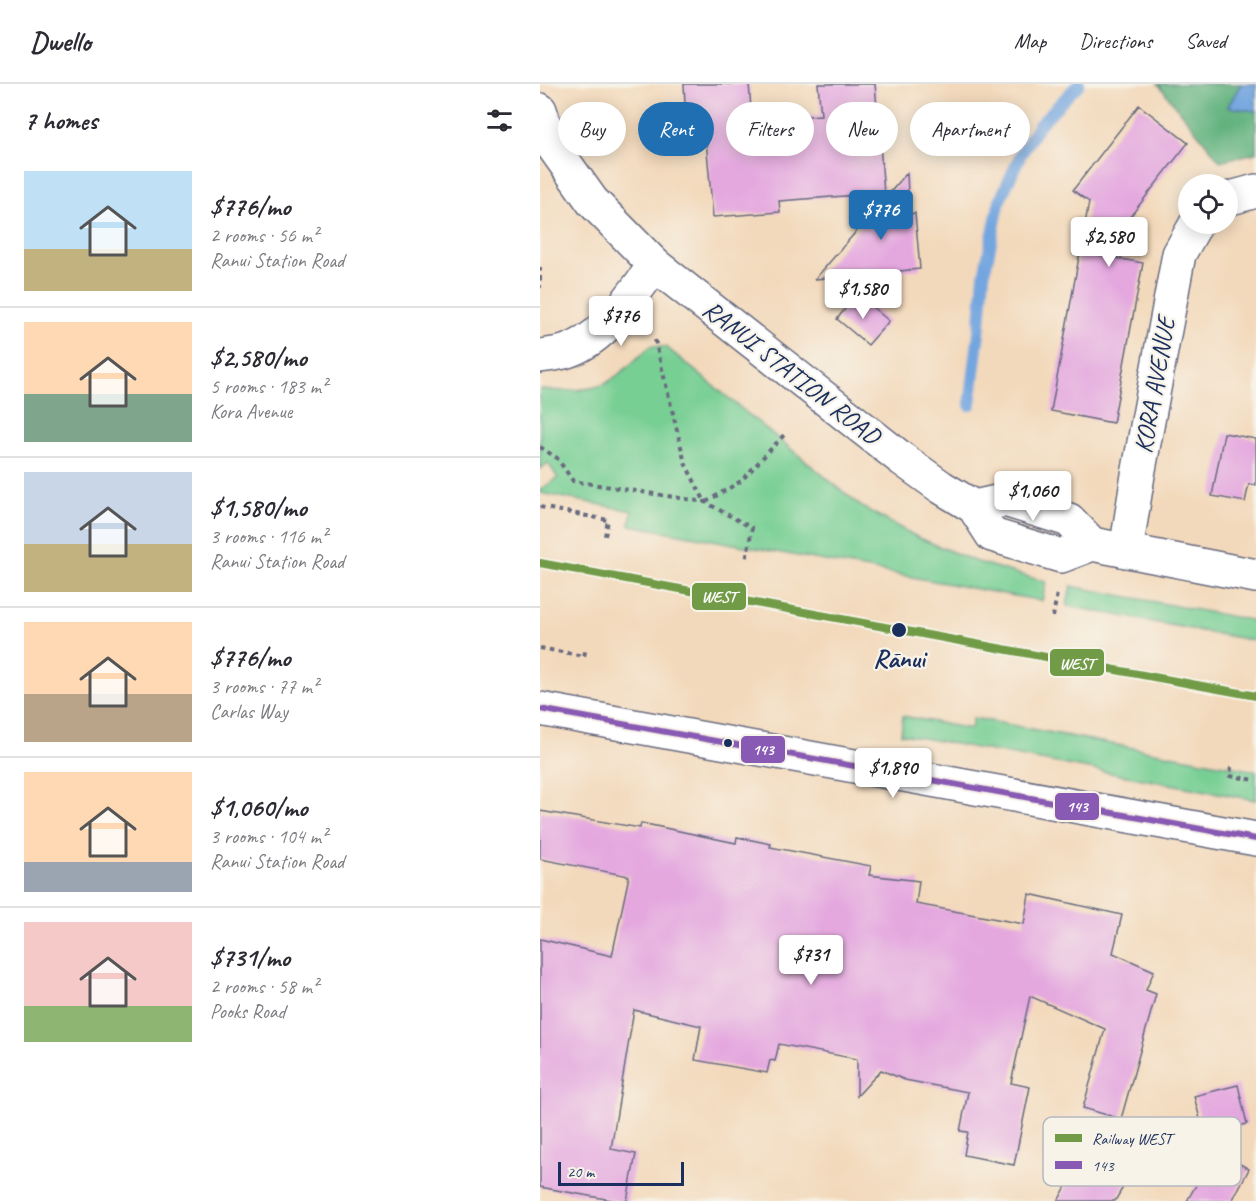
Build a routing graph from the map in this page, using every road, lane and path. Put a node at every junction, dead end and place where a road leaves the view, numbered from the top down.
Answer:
1 (540, 110) edge
2 (1256, 191) edge
3 (1238, 196) edge
4 (1190, 234) edge
5 (655, 265) junction
6 (540, 267) edge
7 (540, 288) edge
8 (655, 340) dead end
9 (540, 356) edge
10 (784, 435) dead end
11 (540, 447) edge
12 (705, 502) junction
13 (540, 507) edge
14 (605, 536) dead end
15 (1126, 551) junction
16 (746, 561) dead end
17 (1256, 576) edge
18 (1056, 599) dead end
19 (1053, 617) dead end
20 (540, 648) edge
21 (586, 648) dead end
22 (540, 709) edge
23 (1232, 767) dead end
24 (1256, 780) edge
25 (1256, 839) edge

1 - 5 street, RANUI STATION ROAD
2 - 3 street
4 - 15 street, KORA AVENUE
5 - 9 street
5 - 15 street, RANUI STATION ROAD
6 - 7 path
8 - 12 path
10 - 12 path
11 - 12 path
12 - 16 path
13 - 14 path
15 - 17 street, RANUI STATION ROAD
18 - 19 path
20 - 21 path
22 - 25 street
23 - 24 path

